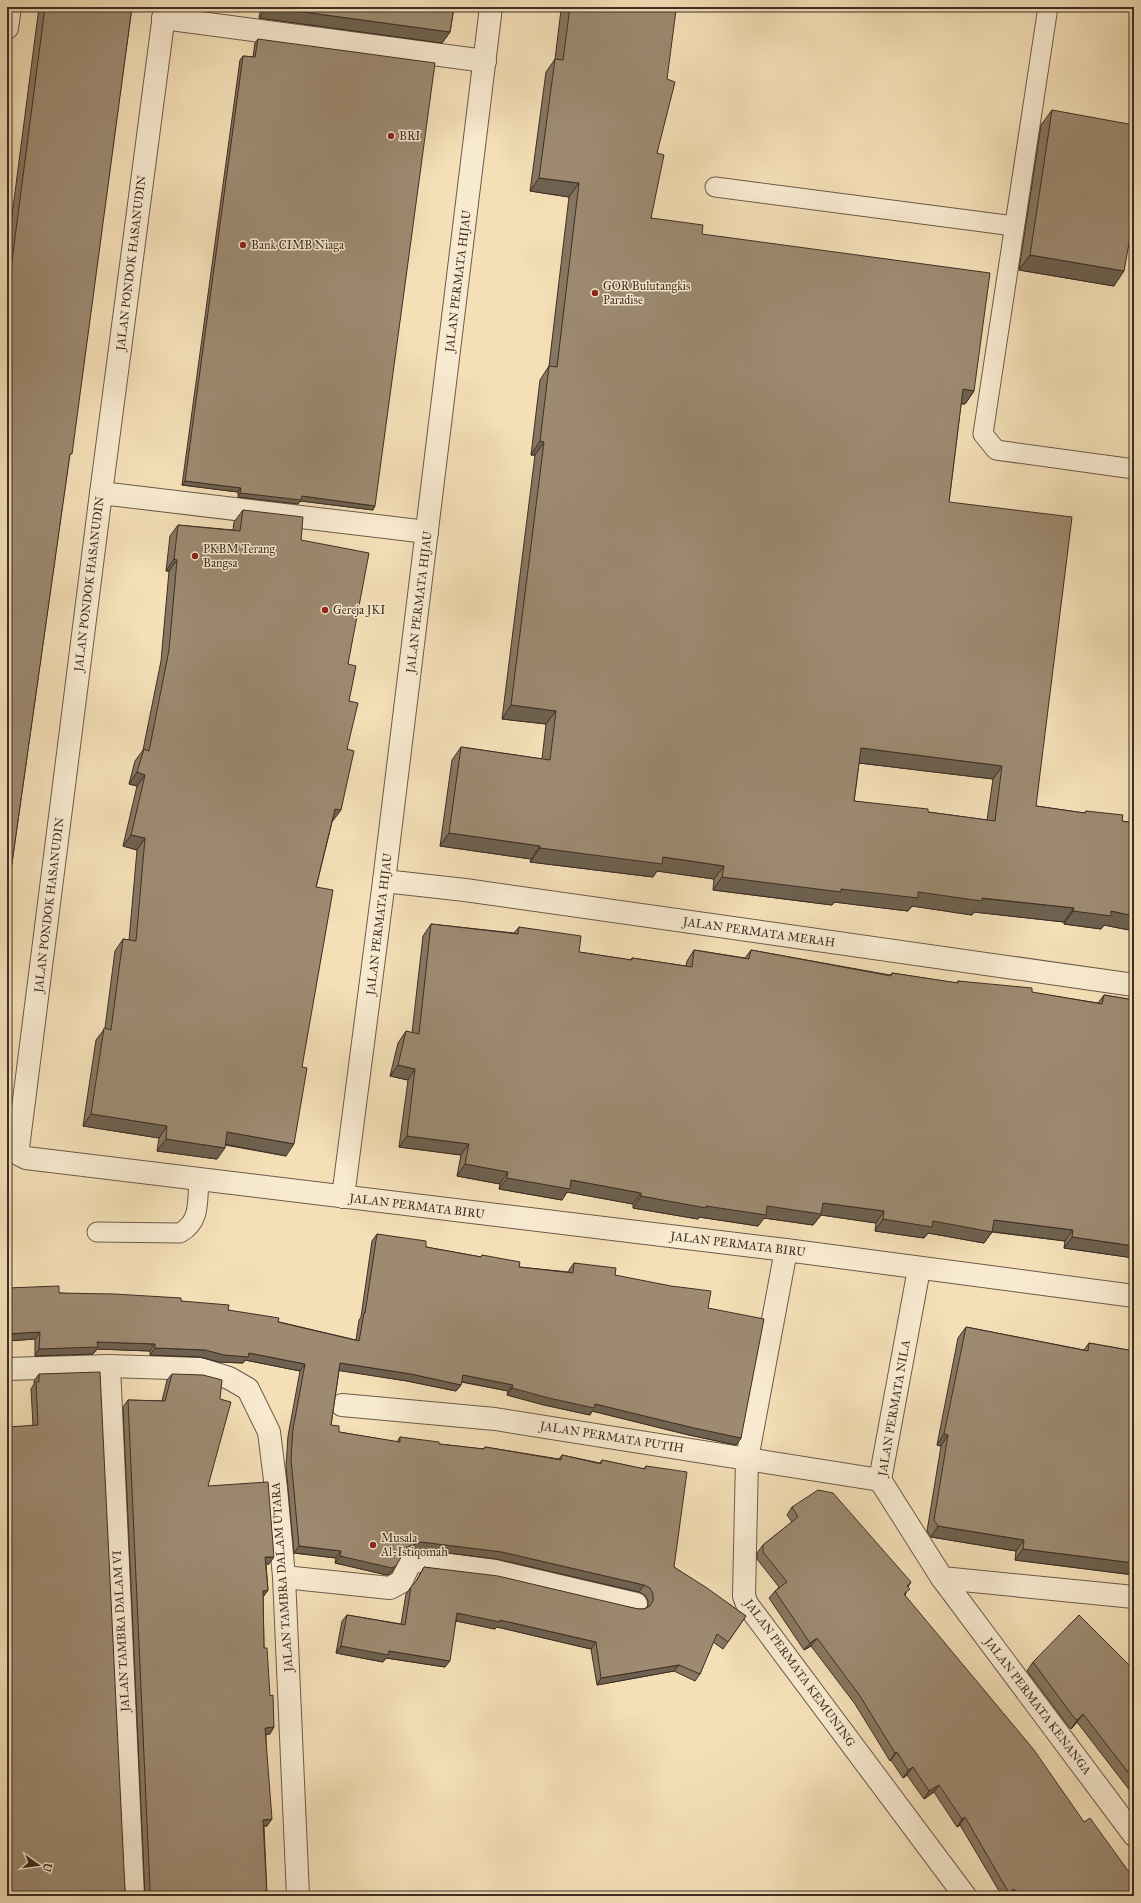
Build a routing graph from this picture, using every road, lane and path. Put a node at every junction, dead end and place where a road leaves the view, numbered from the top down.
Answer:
1 (10, 7) edge
2 (491, 7) edge
3 (1048, 7) edge
4 (164, 12) edge
5 (7, 28) edge
6 (485, 61) junction
7 (715, 187) dead end
8 (1014, 226) junction
9 (1134, 469) edge
10 (101, 493) junction
11 (427, 532) junction
12 (384, 881) junction
13 (1134, 985) edge
14 (26, 1158) joint
15 (199, 1179) junction
16 (342, 1197) junction
17 (97, 1232) dead end
18 (786, 1250) junction
19 (919, 1269) junction
20 (1134, 1296) edge
21 (108, 1366) junction
22 (7, 1369) edge
23 (342, 1405) dead end
24 (748, 1459) junction
25 (880, 1480) junction
26 (284, 1577) junction
27 (942, 1578) junction
28 (1134, 1597) edge
29 (636, 1604) dead end
30 (1134, 1835) edge
31 (133, 1896) edge
32 (298, 1896) edge
33 (965, 1896) edge

1 - 5 street
2 - 6 street, JALAN PERMATA HIJAU
3 - 8 lane
4 - 6 street
4 - 10 street, JALAN PONDOK HASANUDIN
6 - 11 street, JALAN PERMATA HIJAU
7 - 8 lane
8 - 9 lane
10 - 11 street
10 - 14 street, JALAN PONDOK HASANUDIN
11 - 12 street, JALAN PERMATA HIJAU
12 - 13 street, JALAN PERMATA MERAH
12 - 16 street, JALAN PERMATA HIJAU
14 - 15 street, JALAN PERMATA BIRU
15 - 16 street, JALAN PERMATA BIRU
15 - 17 lane
16 - 18 street, JALAN PERMATA BIRU
18 - 19 street, JALAN PERMATA BIRU
18 - 24 street, JALAN PERMATA KEMUNING
19 - 20 street, JALAN PERMATA BIRU
19 - 25 street, JALAN PERMATA NILA
21 - 22 street, JALAN TAMBRA DALAM UTARA
21 - 26 street, JALAN TAMBRA DALAM UTARA
21 - 31 street, JALAN TAMBRA DALAM VI
23 - 24 street, JALAN PERMATA PUTIH
24 - 25 street, JALAN PERMATA PUTIH
24 - 33 street, JALAN PERMATA KEMUNING
25 - 27 street, JALAN PERMATA NILA
26 - 29 street
26 - 32 street, JALAN TAMBRA DALAM UTARA
27 - 28 street
27 - 30 street, JALAN PERMATA KENANGA

